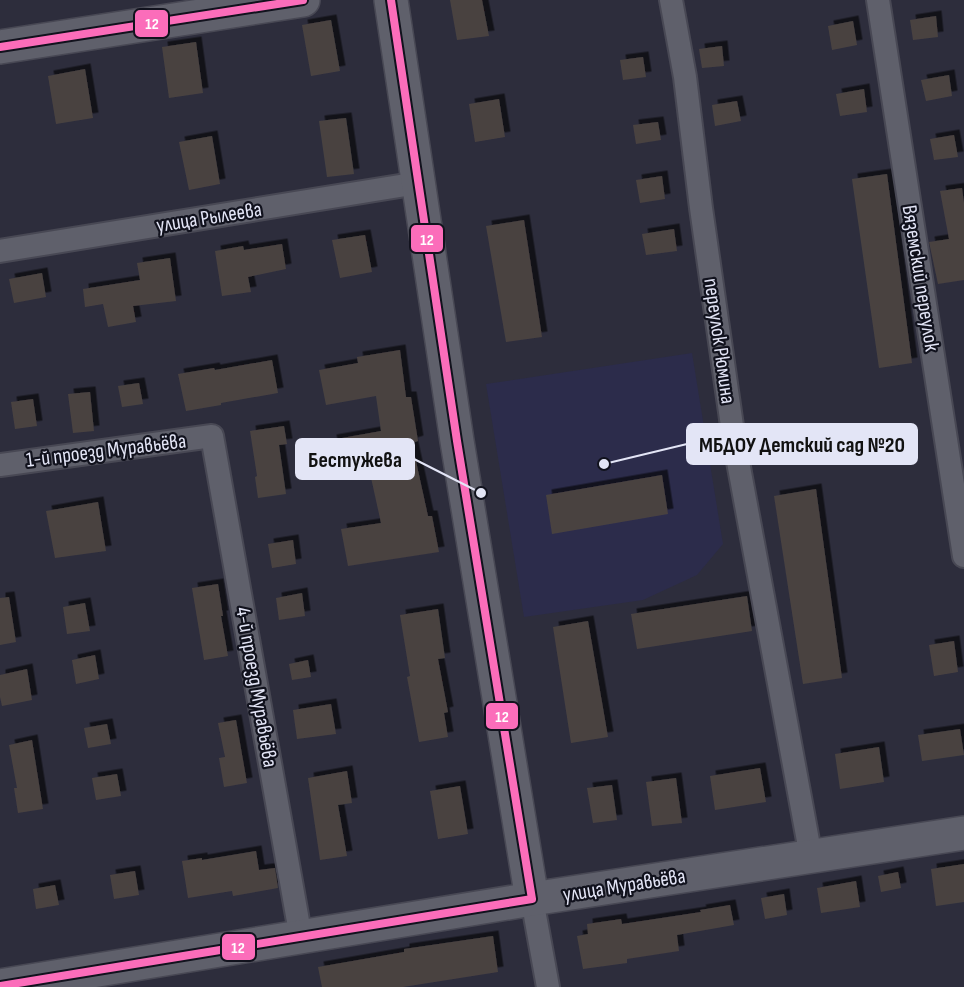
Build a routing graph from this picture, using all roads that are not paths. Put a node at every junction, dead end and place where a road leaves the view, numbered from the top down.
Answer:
1 (303, 0) edge
2 (391, 0) edge
3 (671, 0) edge
4 (878, 0) edge
5 (0, 47) edge
6 (418, 183) junction
7 (0, 251) edge
8 (212, 436) joint
9 (0, 465) edge
10 (964, 556) edge
11 (964, 833) edge
12 (811, 857) junction
13 (532, 899) junction
14 (301, 938) junction
15 (0, 986) edge
16 (548, 987) edge

1 - 5 street
2 - 6 street
3 - 12 street, переулок Рюмина
4 - 10 street, Вяземский переулок
6 - 7 street, улица Рылеева
6 - 13 street
8 - 9 street, 1-й проезд Муравьёва
8 - 14 street, 4-й проезд Муравьёва
11 - 12 street, улица Муравьёва
12 - 13 street, улица Муравьёва
13 - 14 street, улица Муравьёва
13 - 16 street
14 - 15 street, улица Муравьёва

